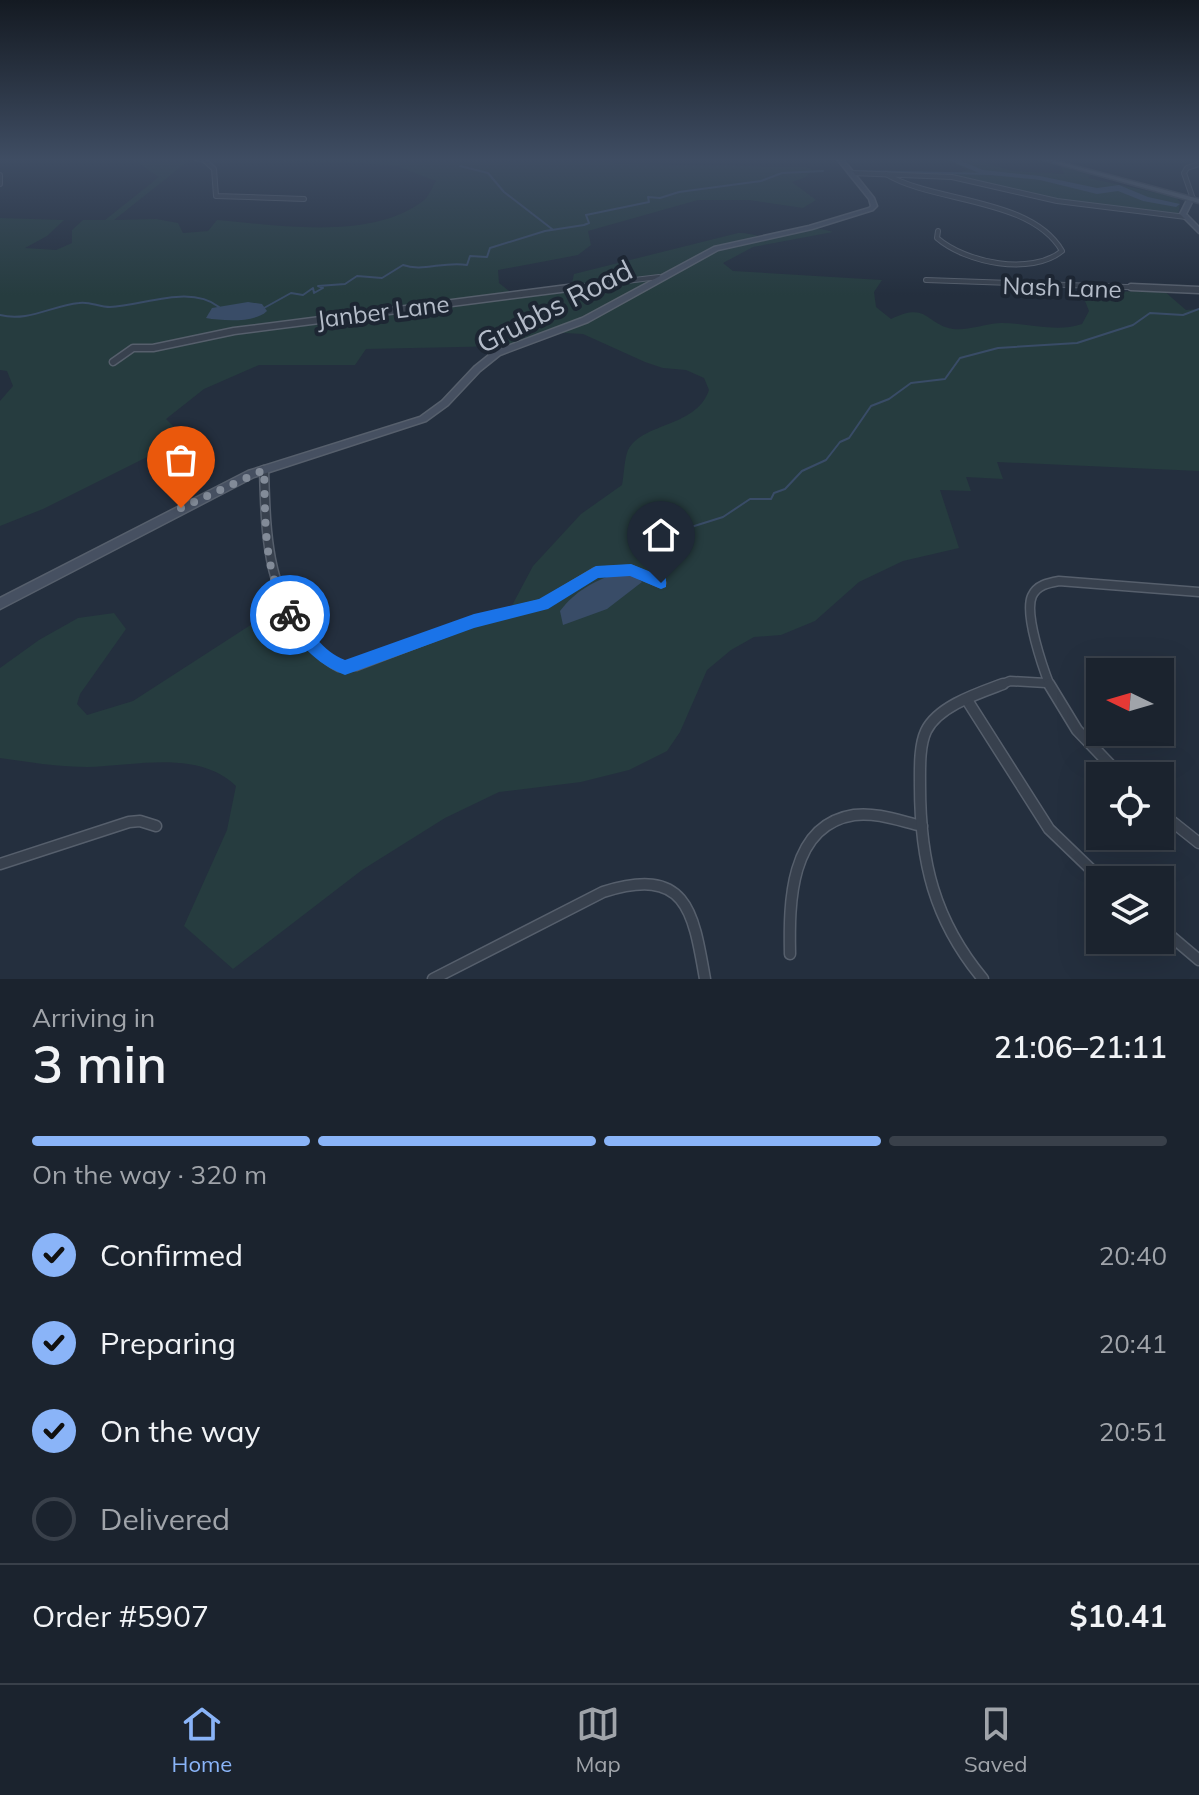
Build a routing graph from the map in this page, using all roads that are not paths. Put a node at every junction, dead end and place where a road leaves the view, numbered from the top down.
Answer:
1 (1194, 203) edge
2 (873, 204) edge
3 (983, 204) edge
4 (1079, 204) edge
5 (1186, 217) junction
6 (938, 231) dead end
7 (1199, 231) edge
8 (659, 277) junction
9 (926, 280) dead end
10 (1199, 290) edge
11 (113, 362) dead end
12 (264, 470) junction
13 (661, 583) dead end
14 (1199, 592) edge
15 (0, 604) edge
16 (1046, 683) junction
17 (967, 700) junction
18 (1108, 762) edge
19 (1174, 823) edge
20 (156, 826) dead end
21 (922, 826) junction
22 (1199, 843) edge
23 (0, 864) edge
24 (1087, 866) edge
25 (1174, 939) edge
26 (790, 954) dead end
27 (1199, 960) edge
28 (433, 979) edge
29 (705, 979) edge
30 (983, 979) edge

1 - 5 street
2 - 8 street, Grubbs Road
3 - 6 street
4 - 5 street
5 - 7 street
8 - 11 street, Janber Lane
8 - 12 street, Grubbs Road
9 - 10 street, Nash Lane
12 - 13 street
12 - 15 street, Grubbs Road
14 - 16 street
16 - 17 street
16 - 18 street
17 - 21 street
17 - 24 street
19 - 22 street
20 - 23 street
21 - 26 street
21 - 30 street
25 - 27 street
28 - 29 street

